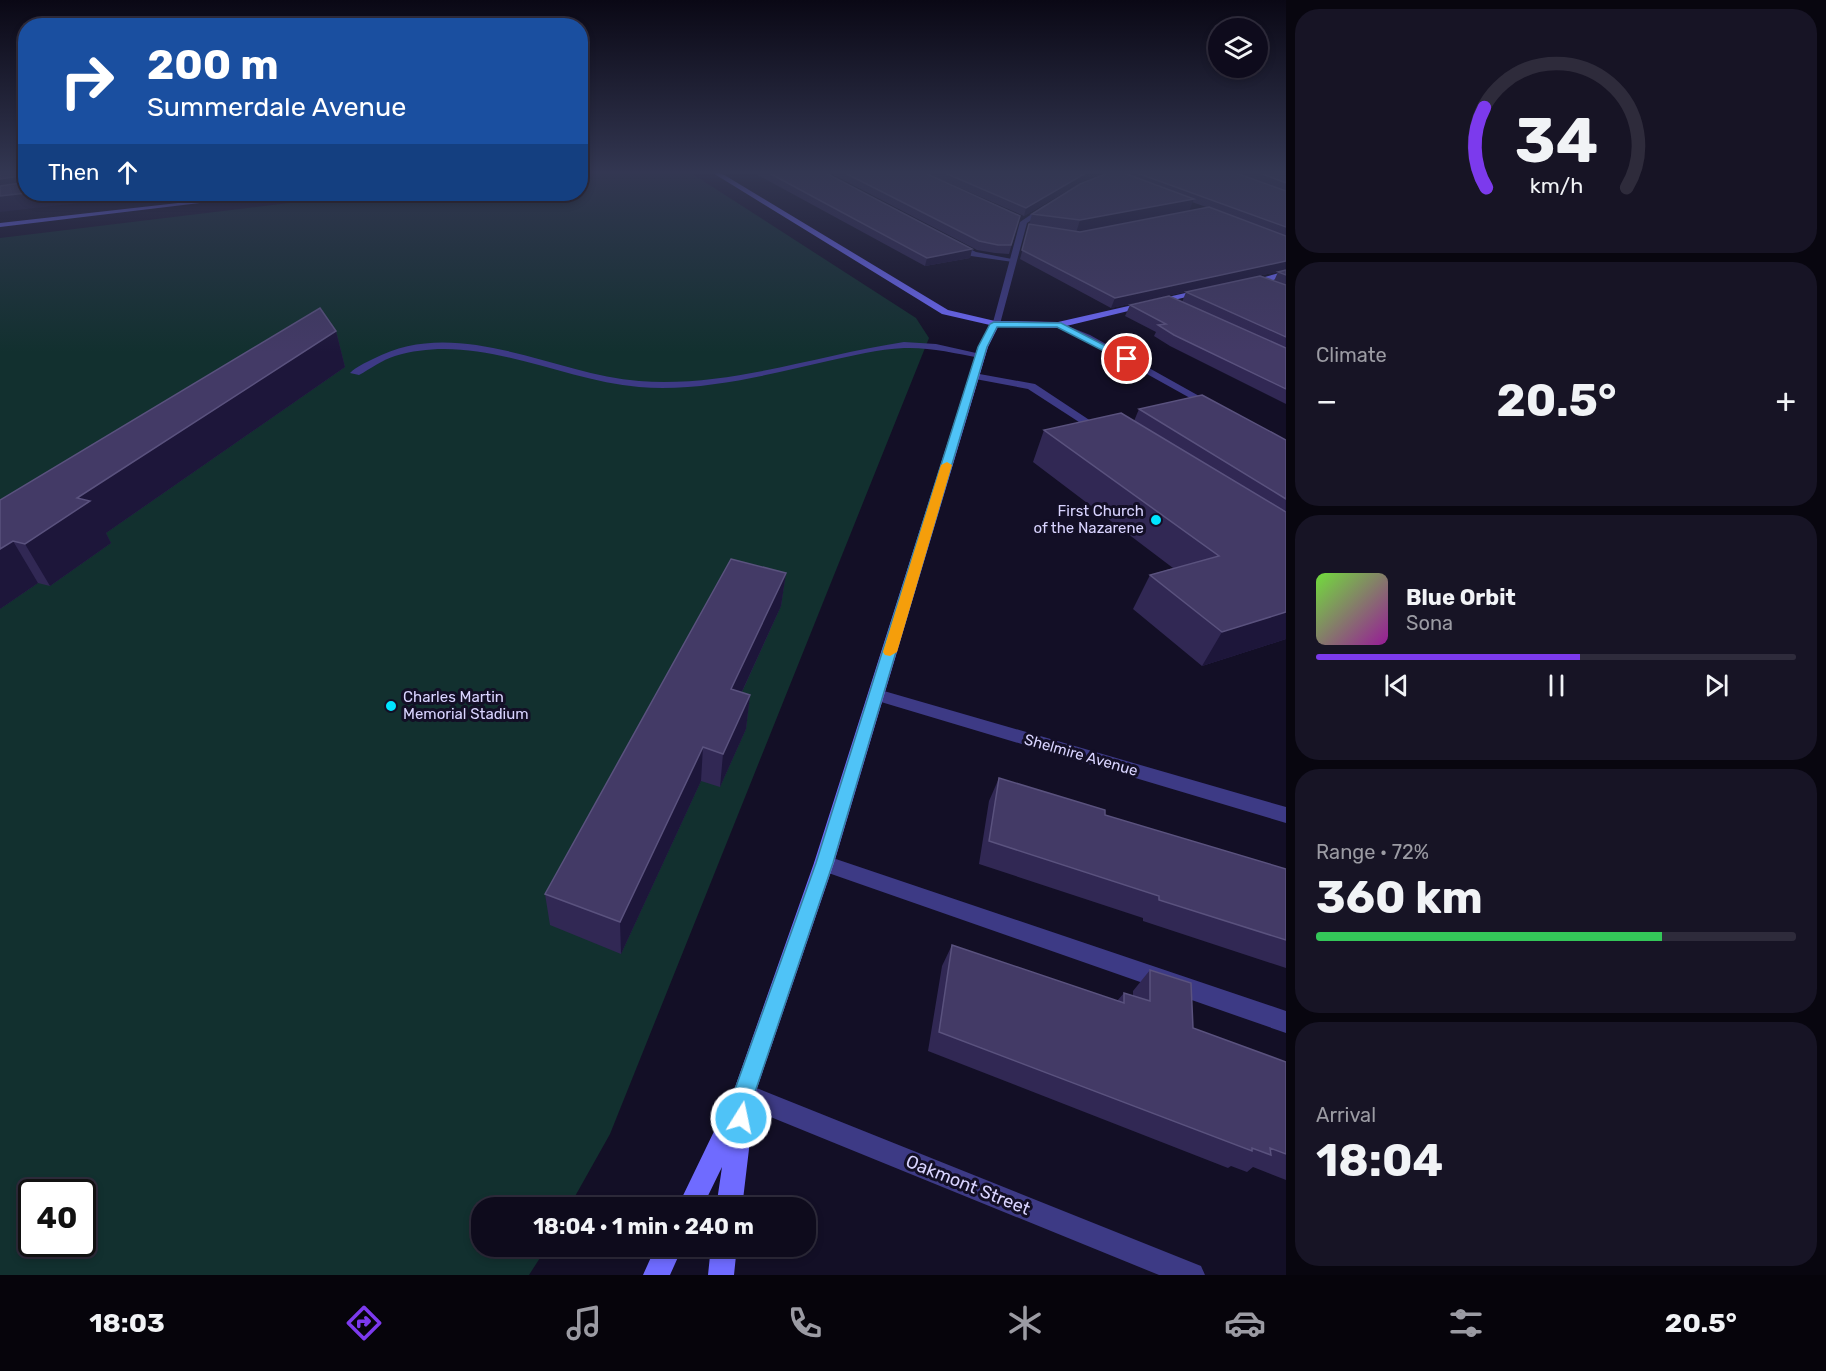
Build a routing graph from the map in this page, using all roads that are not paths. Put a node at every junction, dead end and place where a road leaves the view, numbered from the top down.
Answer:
1 (814, 232) edge
2 (1021, 232) edge
3 (943, 238) edge
4 (1013, 260) junction
5 (1286, 274) edge
6 (1256, 281) junction
7 (1233, 286) edge
8 (1276, 289) edge
9 (1210, 291) edge
10 (1165, 301) junction
11 (1185, 310) edge
12 (994, 324) junction
13 (1058, 324) junction
14 (980, 355) junction
15 (355, 373) dead end
16 (974, 376) junction
17 (1223, 412) edge
18 (1109, 437) edge
19 (877, 695) junction
20 (1286, 815) edge
21 (825, 863) junction
22 (1286, 1022) edge
23 (744, 1095) junction
24 (694, 1197) edge
25 (730, 1197) edge
26 (665, 1257) edge
27 (723, 1257) edge
28 (656, 1275) edge
29 (721, 1275) edge
30 (1192, 1275) edge

1 - 12 street
2 - 4 street
3 - 4 street
4 - 12 street
5 - 6 street
6 - 7 street
6 - 8 street
9 - 10 street
10 - 11 street
10 - 13 street
12 - 13 street
12 - 14 street
13 - 17 street
14 - 15 street
14 - 16 street
16 - 18 street
16 - 19 street
19 - 20 street, Shelmire Avenue
19 - 21 street
21 - 22 street
21 - 23 street
23 - 24 street
23 - 25 street
23 - 30 street, Oakmont Street
26 - 28 street
27 - 29 street

